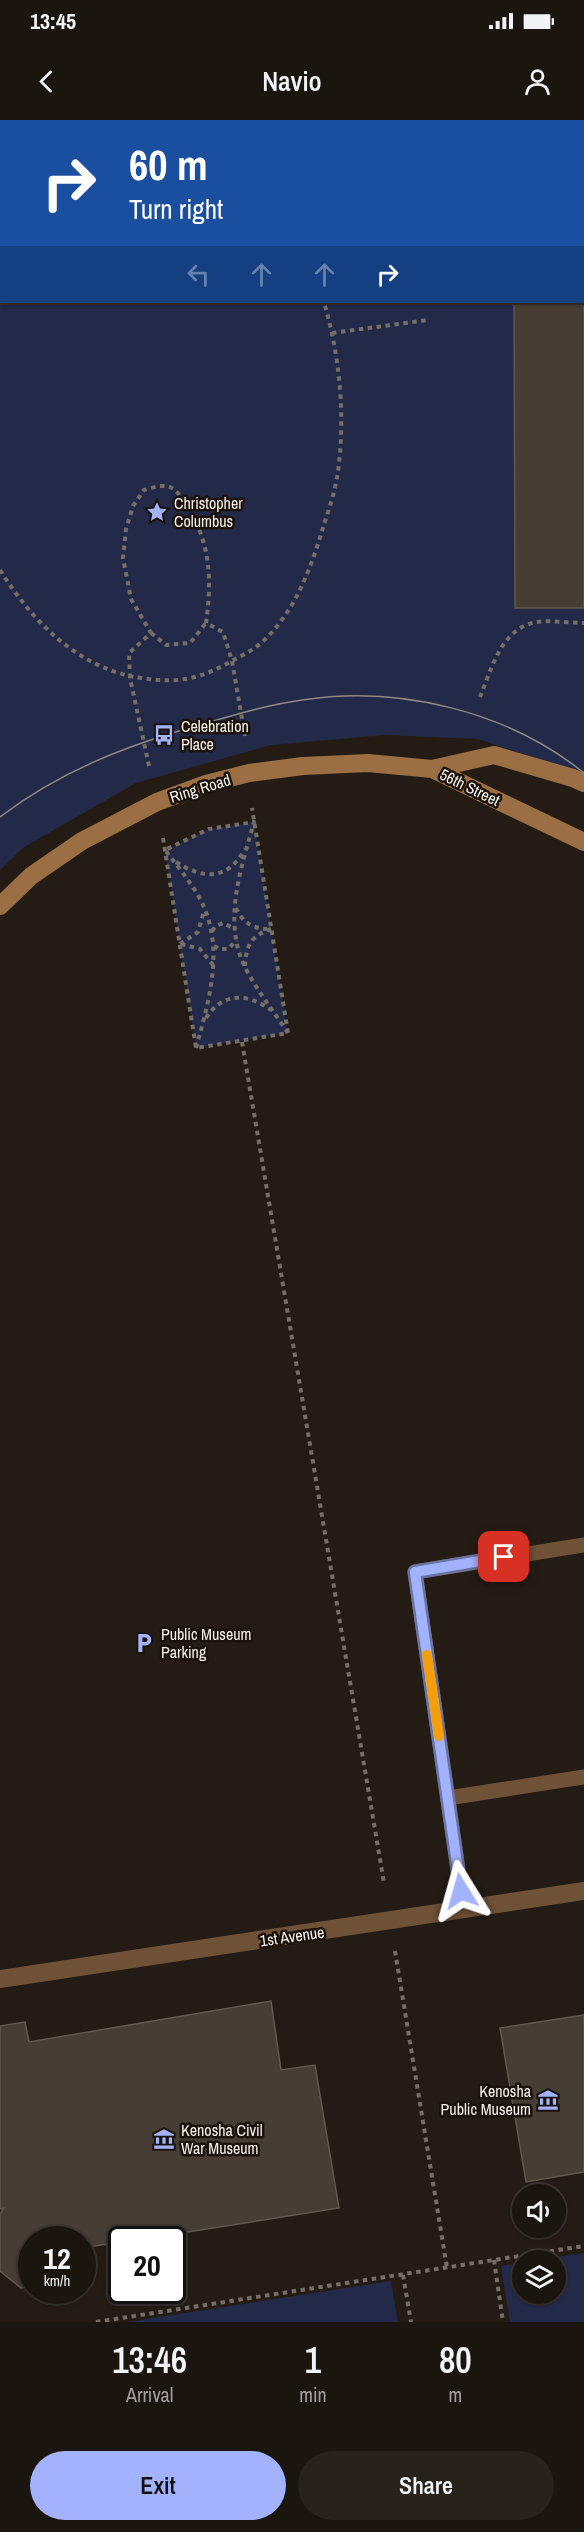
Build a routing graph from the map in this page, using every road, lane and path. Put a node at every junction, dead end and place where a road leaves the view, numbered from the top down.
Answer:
1 (324, 303) edge
2 (428, 320) dead end
3 (332, 333) junction
4 (0, 570) edge
5 (207, 623) junction
6 (584, 623) edge
7 (151, 633) junction
8 (232, 661) junction
9 (130, 678) junction
10 (480, 697) dead end
11 (245, 736) dead end
12 (149, 766) dead end
13 (432, 769) junction
14 (584, 783) edge
15 (252, 808) dead end
16 (254, 822) junction
17 (163, 838) dead end
18 (248, 842) junction
19 (584, 842) edge
20 (165, 850) junction
21 (173, 860) junction
22 (234, 902) junction
23 (0, 906) edge
24 (203, 906) junction
25 (236, 929) junction
26 (271, 929) junction
27 (211, 932) junction
28 (237, 939) junction
29 (180, 944) junction
30 (214, 945) junction
31 (245, 967) junction
32 (214, 968) junction
33 (274, 1012) junction
34 (203, 1023) junction
35 (288, 1033) junction
36 (242, 1042) junction
37 (196, 1048) junction
38 (584, 1545) edge
39 (584, 1777) edge
40 (448, 1798) junction
41 (384, 1883) dead end
42 (584, 1891) edge
43 (464, 1910) junction
44 (395, 1951) dead end
45 (0, 1979) edge
46 (584, 2246) edge
47 (494, 2260) junction
48 (447, 2268) junction
49 (403, 2275) junction
50 (96, 2322) edge
51 (411, 2322) edge
52 (503, 2322) edge

1 - 3 path
2 - 3 path
3 - 8 path
4 - 9 path
5 - 7 path
5 - 7 path
5 - 8 path
6 - 10 path
7 - 9 path
8 - 9 path
8 - 11 path
9 - 12 path
13 - 14 street, 56th Street
13 - 19 street, 56th Street
13 - 23 street, Ring Road
15 - 16 path
16 - 18 path
16 - 20 path
16 - 26 path
17 - 20 path
18 - 21 path
18 - 22 path
20 - 21 path
20 - 29 path
21 - 24 path
22 - 25 path
22 - 26 path
24 - 27 path
24 - 29 path
25 - 27 path
25 - 28 path
26 - 31 path
26 - 35 path
27 - 30 path
28 - 30 path
28 - 31 path
29 - 32 path
29 - 37 path
30 - 32 path
31 - 33 path
32 - 34 path
33 - 34 path
33 - 35 path
34 - 37 path
35 - 36 path
36 - 37 path
36 - 41 path
38 - 40 lane
39 - 40 lane
40 - 43 lane
42 - 43 street, 1st Avenue
43 - 45 street, 1st Avenue
44 - 48 path
46 - 47 path
47 - 48 path
47 - 52 path
48 - 49 path
49 - 50 path
49 - 51 path

